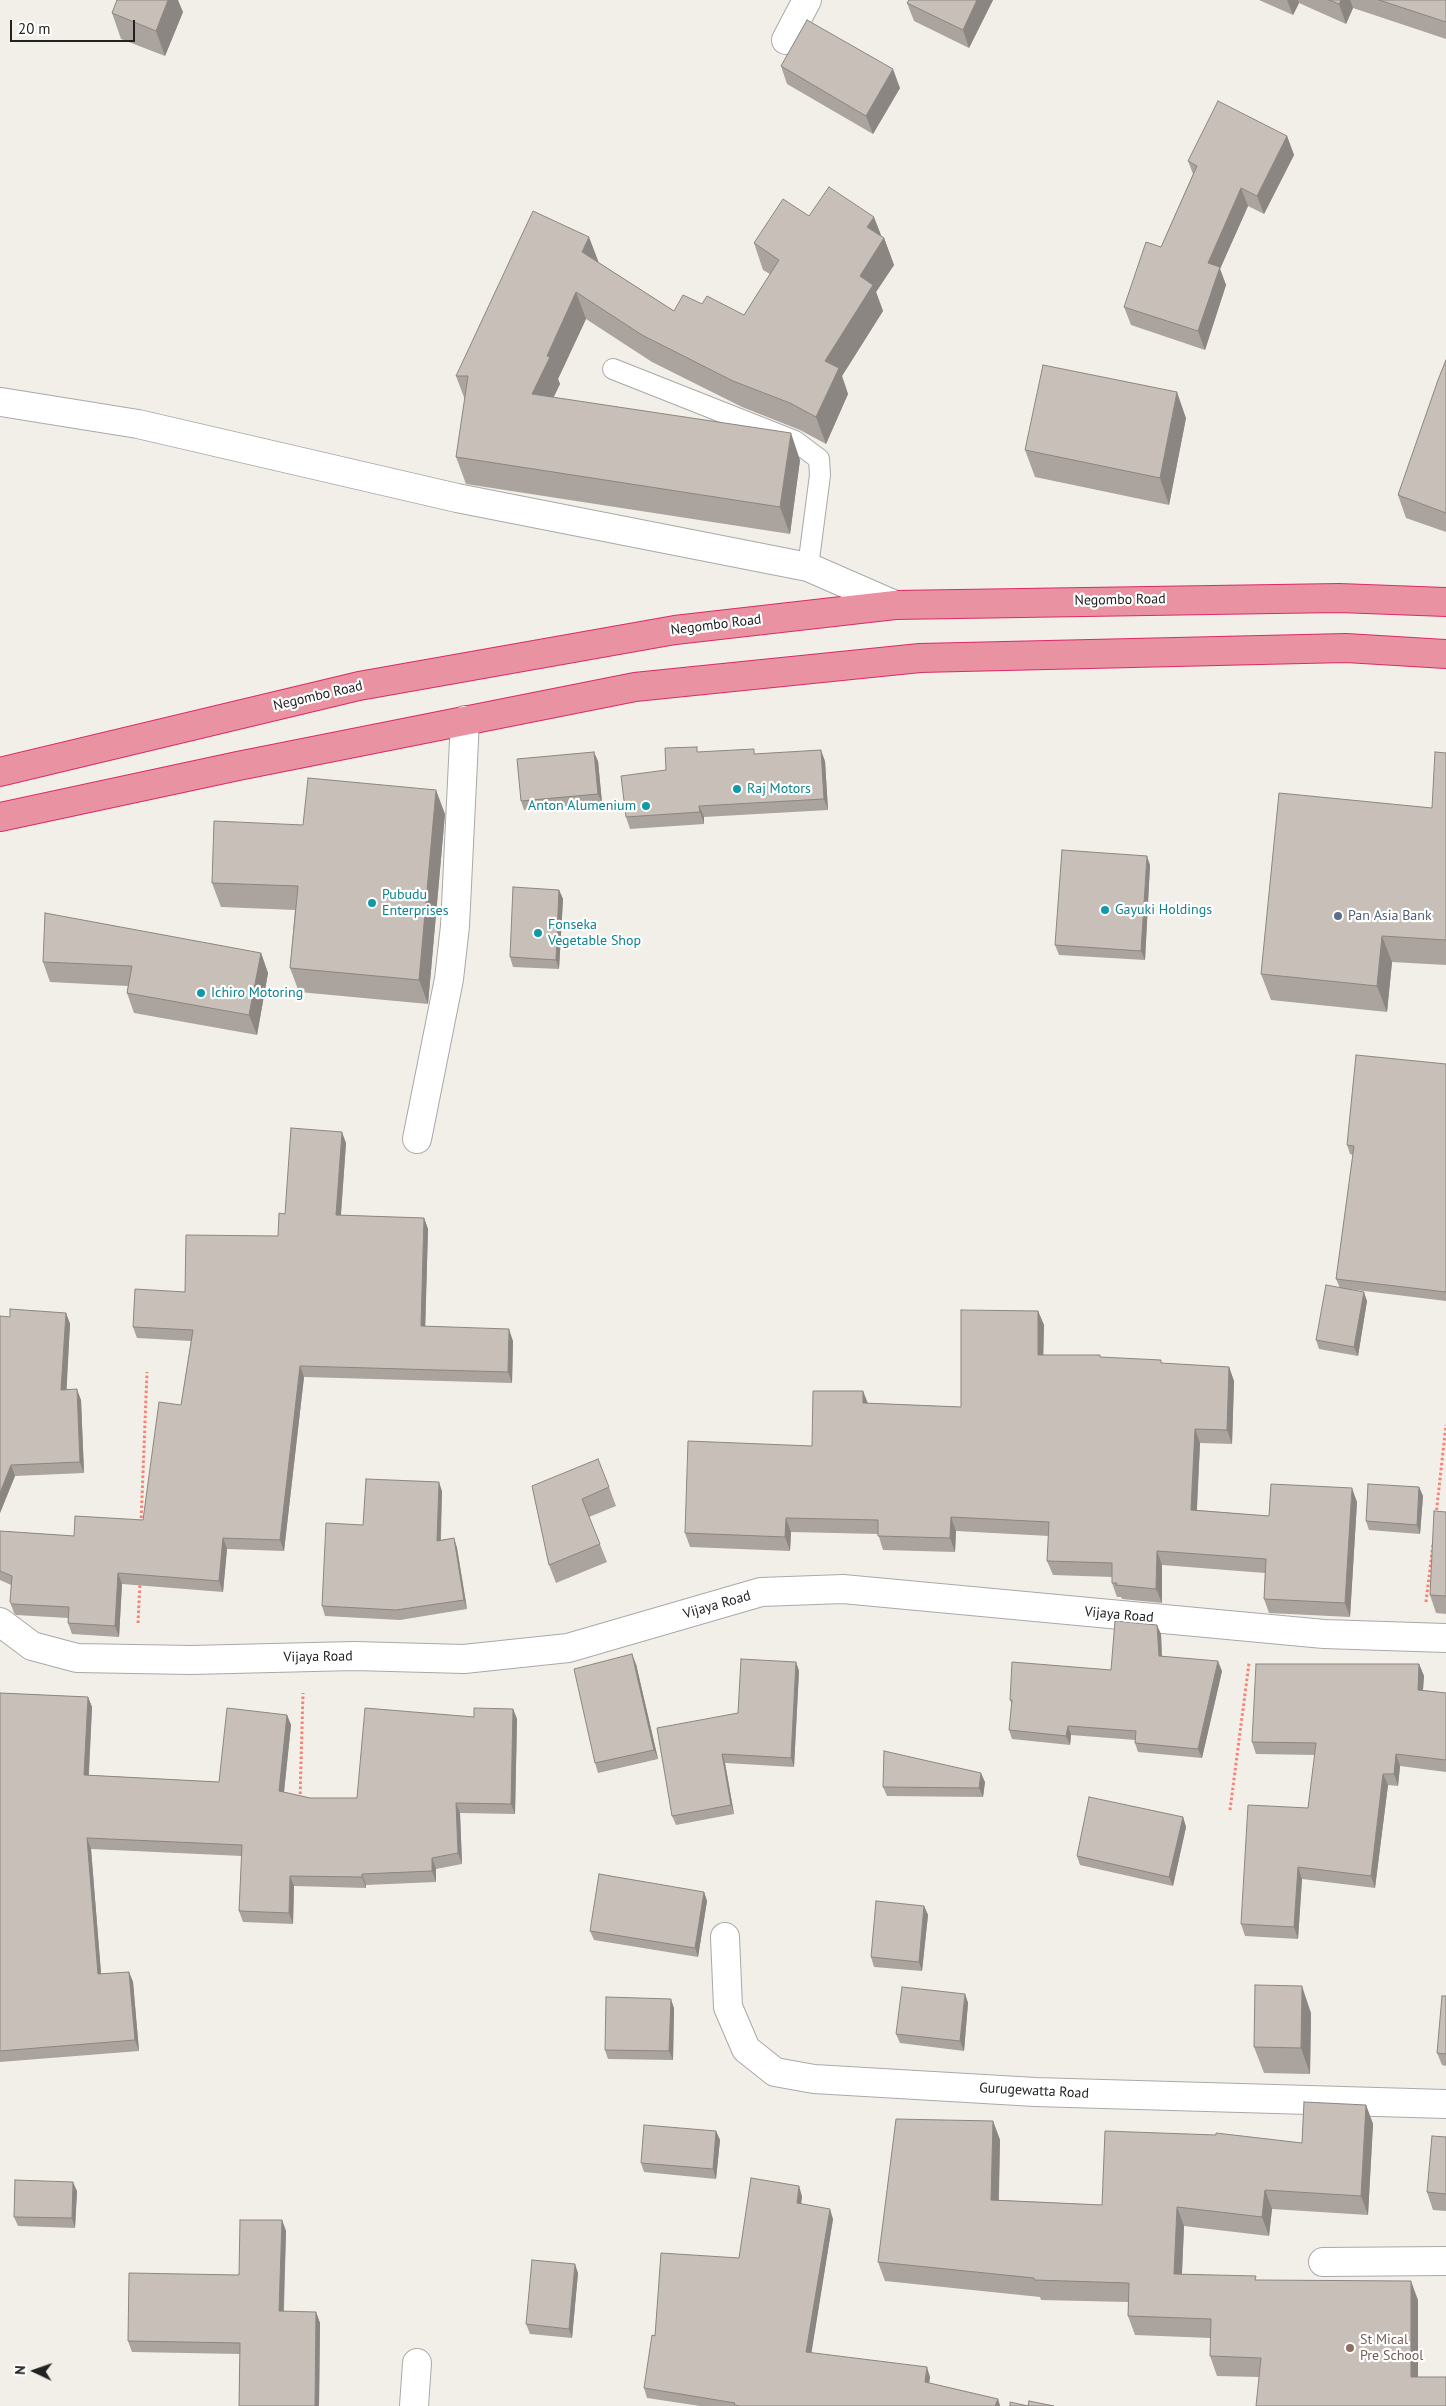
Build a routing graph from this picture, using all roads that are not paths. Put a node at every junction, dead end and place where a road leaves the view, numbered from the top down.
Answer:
1 (807, 0) edge
2 (786, 40) dead end
3 (613, 370) dead end
4 (1, 402) edge
5 (808, 567) junction
6 (1446, 602) edge
7 (895, 604) junction
8 (1446, 654) edge
9 (465, 720) junction
10 (0, 772) edge
11 (0, 817) edge
12 (416, 1138) dead end
13 (0, 1622) edge
14 (1434, 1638) edge
15 (725, 1937) dead end
16 (1446, 2104) edge
17 (1322, 2262) dead end
18 (1446, 2262) edge
19 (417, 2363) dead end
20 (414, 2406) edge

1 - 2 street
3 - 5 lane
4 - 5 street
5 - 7 street
6 - 7 highway, Negombo Road
7 - 10 highway, Negombo Road
8 - 9 highway
9 - 11 highway
9 - 12 street
13 - 14 street, Vijaya Road
15 - 16 street, Gurugewatta Road
17 - 18 street
19 - 20 street

